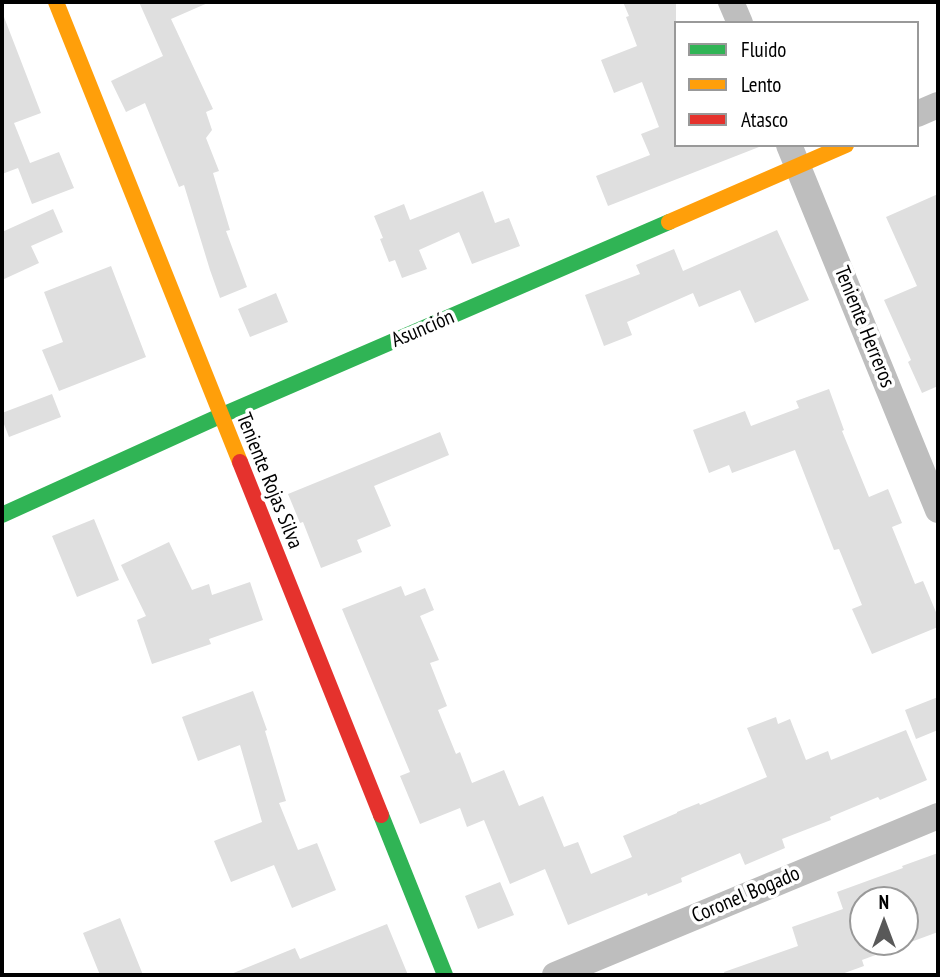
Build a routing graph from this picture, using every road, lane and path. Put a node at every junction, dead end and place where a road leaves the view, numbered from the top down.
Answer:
1 (56, 2) edge
2 (731, 2) edge
3 (739, 21) edge
4 (938, 105) edge
5 (919, 113) edge
6 (837, 147) edge
7 (794, 156) edge
8 (220, 416) junction
9 (938, 510) edge
10 (2, 514) edge
11 (938, 816) edge
12 (445, 975) edge
13 (555, 975) edge

1 - 8 street, Teniente Rojas Silva
2 - 3 street
4 - 5 street
6 - 7 street, Asunción
7 - 8 street, Asunción
7 - 9 street, Teniente Herreros
8 - 10 street, Asunción
8 - 12 street, Teniente Rojas Silva
11 - 13 street, Coronel Bogado

